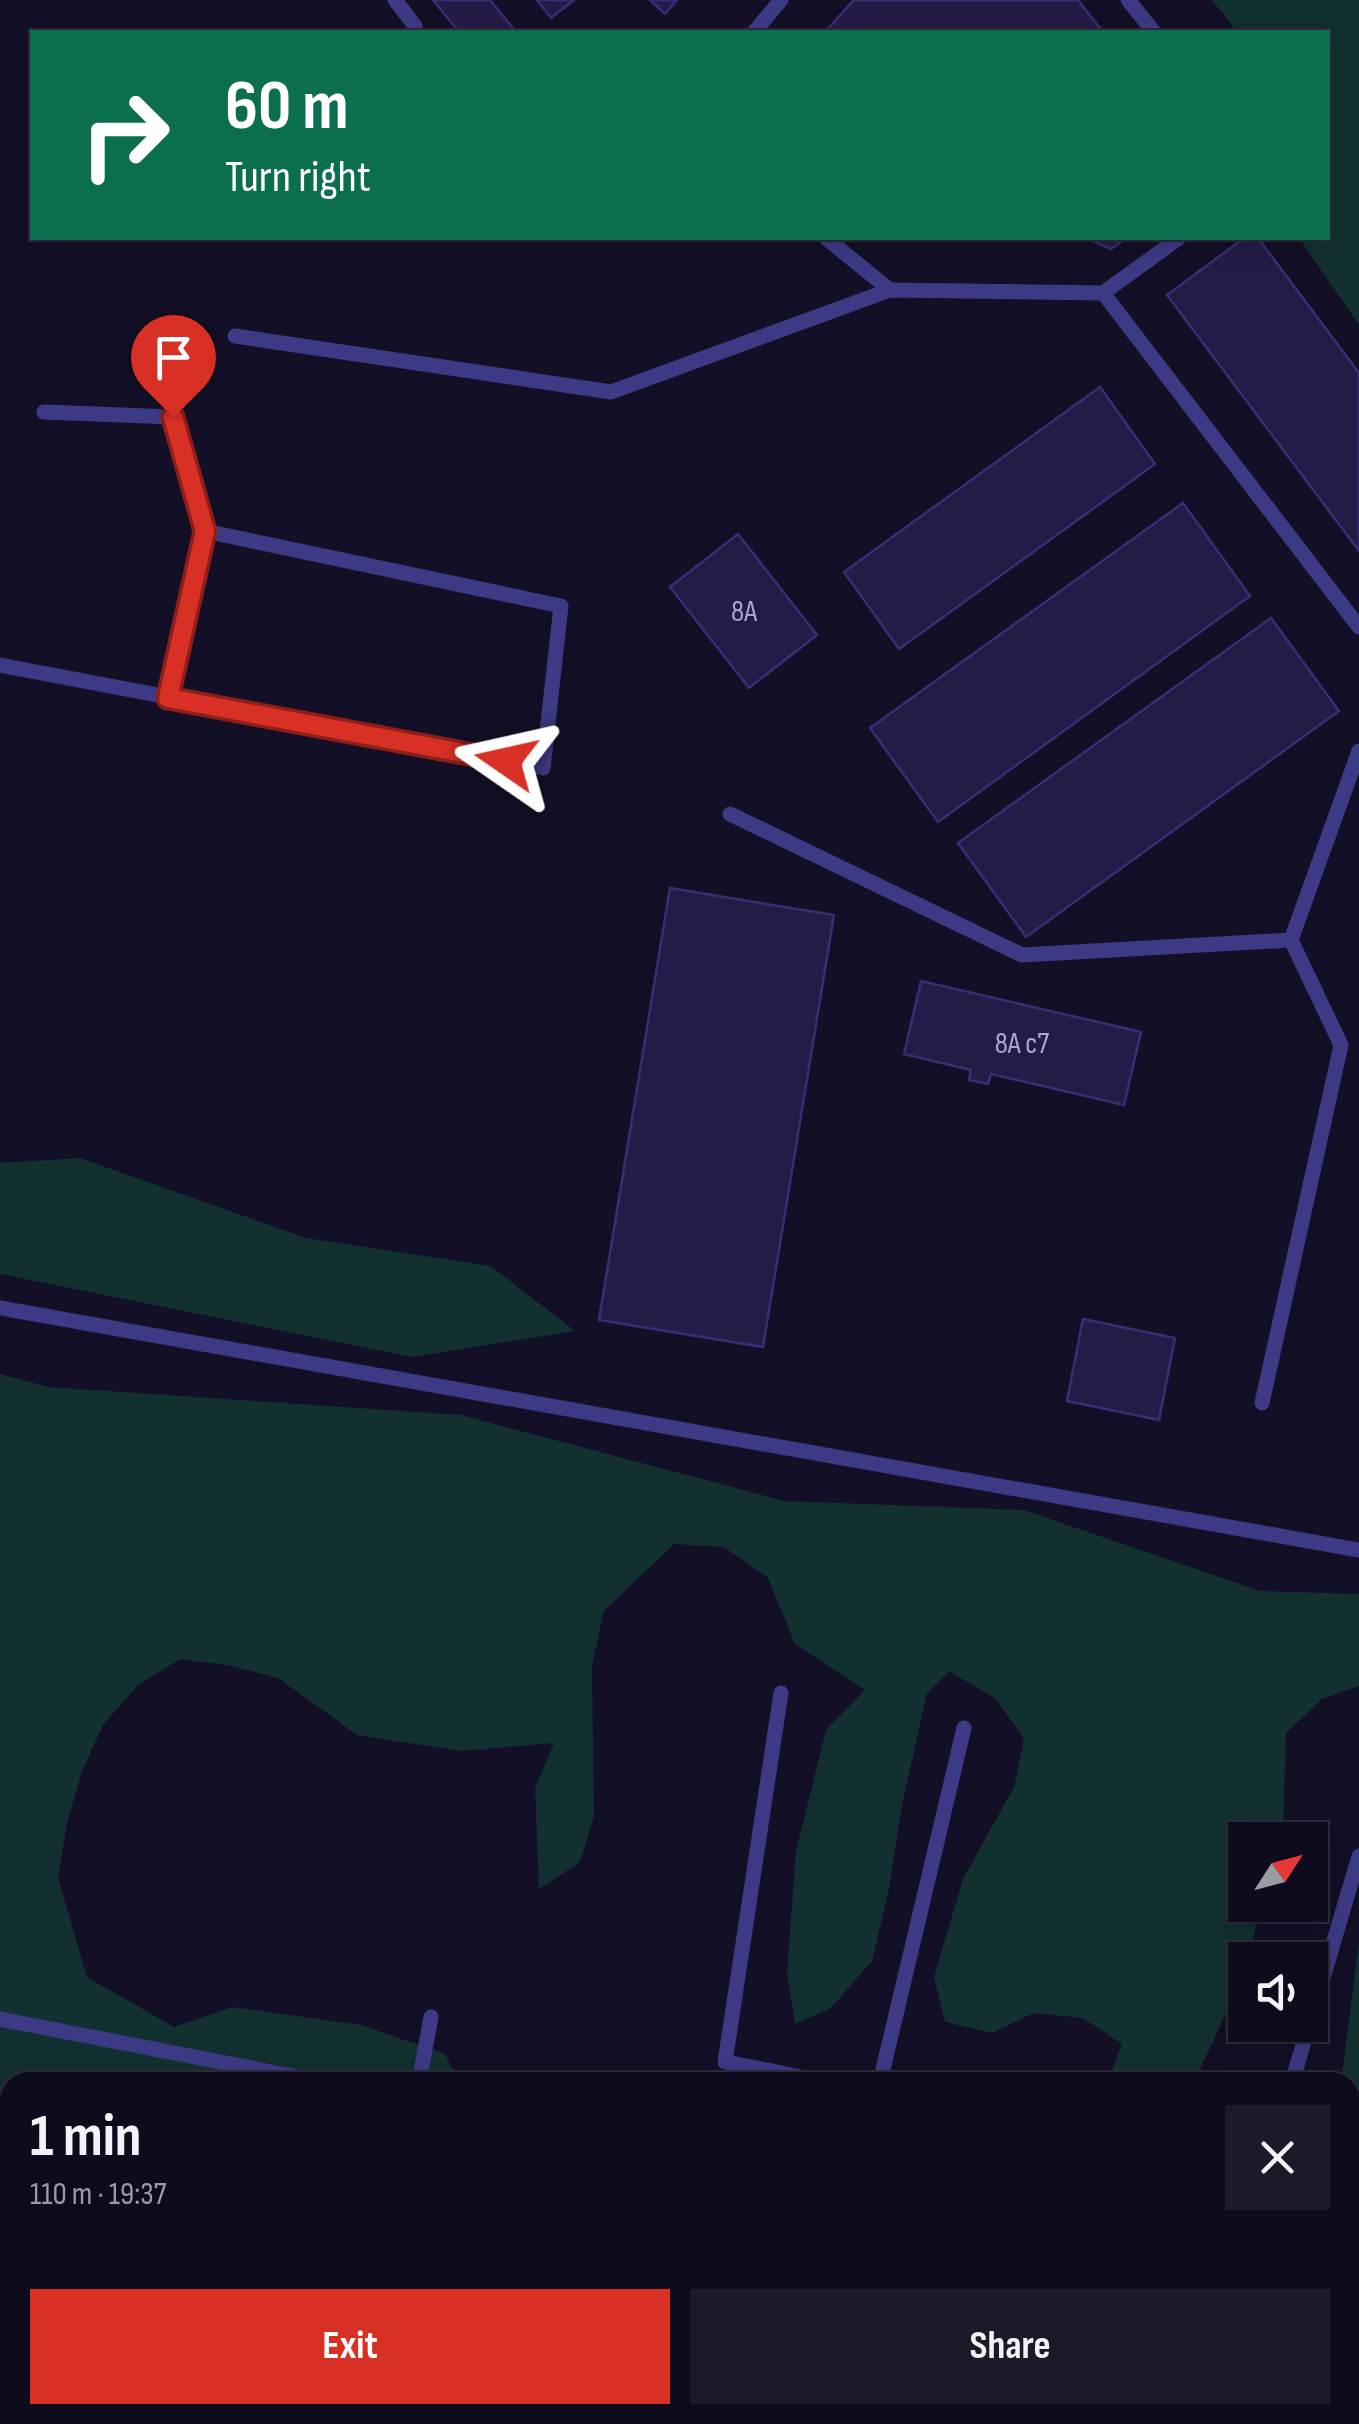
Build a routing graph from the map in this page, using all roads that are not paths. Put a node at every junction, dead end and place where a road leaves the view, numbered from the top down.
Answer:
1 (395, 0) edge
2 (782, 0) edge
3 (1128, 0) edge
4 (415, 30) edge
5 (756, 30) edge
6 (1152, 30) edge
7 (828, 240) edge
8 (1176, 240) edge
9 (890, 290) junction
10 (1103, 293) junction
11 (235, 336) dead end
12 (44, 412) dead end
13 (205, 531) junction
14 (1359, 627) edge
15 (0, 666) edge
16 (168, 698) junction
17 (1359, 751) edge
18 (730, 814) dead end
19 (1291, 940) junction
20 (0, 1308) edge
21 (1262, 1404) dead end
22 (1359, 1550) edge
23 (781, 1692) dead end
24 (964, 1728) dead end
25 (1359, 1856) edge
26 (1328, 1962) edge
27 (431, 2017) dead end
28 (0, 2018) edge
29 (1304, 2042) edge
30 (273, 2072) edge
31 (421, 2072) edge
32 (755, 2072) edge
33 (882, 2072) edge
34 (1295, 2072) edge

1 - 4 lane
2 - 5 lane
3 - 6 lane
7 - 9 lane
8 - 10 lane
9 - 10 lane
9 - 11 lane
10 - 14 lane
12 - 13 lane
13 - 16 lane
13 - 16 lane
15 - 16 lane
17 - 19 lane
18 - 19 lane
19 - 21 lane
20 - 22 lane
23 - 32 lane
24 - 33 lane
25 - 26 lane
27 - 31 lane
28 - 30 lane
29 - 34 lane

